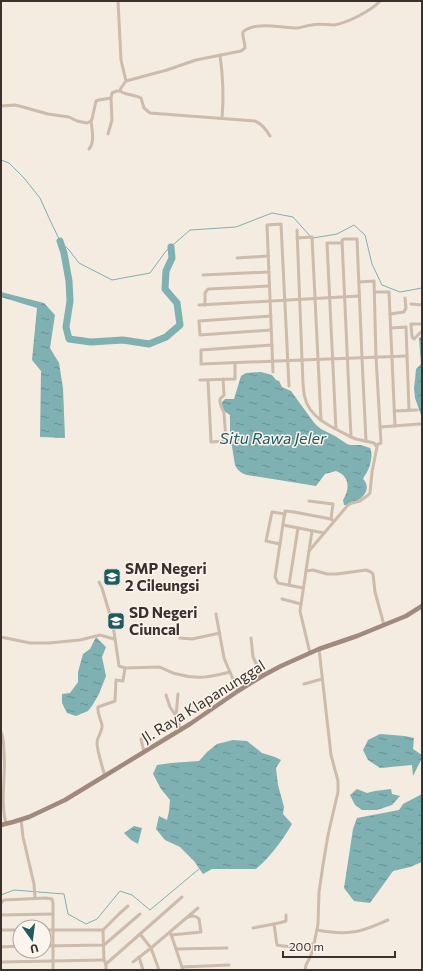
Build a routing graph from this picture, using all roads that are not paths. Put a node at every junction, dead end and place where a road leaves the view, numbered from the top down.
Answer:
1 (118, 1) edge
2 (380, 1) edge
3 (220, 55) junction
4 (126, 81) junction
5 (120, 91) junction
6 (111, 98) junction
7 (1, 106) edge
8 (222, 118) junction
9 (91, 121) junction
10 (108, 134) dead end
11 (270, 136) dead end
12 (89, 149) dead end
13 (297, 230) dead end
14 (297, 238) junction
15 (342, 243) junction
16 (268, 256) junction
17 (237, 258) dead end
18 (269, 272) junction
19 (203, 275) dead end
20 (359, 282) junction
21 (270, 286) junction
22 (375, 292) junction
23 (359, 296) junction
24 (344, 297) junction
25 (315, 298) junction
26 (330, 298) junction
27 (405, 298) dead end
28 (300, 299) junction
29 (285, 300) junction
30 (270, 301) junction
31 (411, 304) dead end
32 (422, 304) edge
33 (199, 305) dead end
34 (205, 305) junction
35 (390, 314) junction
36 (271, 316) junction
37 (422, 324) edge
38 (391, 328) junction
39 (271, 330) junction
40 (422, 331) edge
41 (272, 345) junction
42 (392, 356) junction
43 (407, 356) junction
44 (376, 357) junction
45 (347, 358) junction
46 (362, 358) junction
47 (333, 359) junction
48 (302, 360) junction
49 (318, 360) junction
50 (273, 361) junction
51 (287, 361) junction
52 (235, 363) junction
53 (273, 372) dead end
54 (223, 379) junction
55 (200, 380) dead end
56 (208, 380) junction
57 (288, 386) dead end
58 (409, 410) junction
59 (417, 410) dead end
60 (394, 411) junction
61 (321, 420) junction
62 (420, 424) dead end
63 (395, 426) junction
64 (380, 427) junction
65 (336, 429) junction
66 (351, 437) junction
67 (366, 441) junction
68 (376, 445) junction
69 (309, 501) dead end
70 (285, 514) junction
71 (332, 520) junction
72 (283, 525) junction
73 (298, 528) junction
74 (312, 531) junction
75 (324, 533) junction
76 (280, 544) junction
77 (309, 551) junction
78 (306, 571) junction
79 (99, 582) dead end
80 (289, 585) junction
81 (303, 588) junction
82 (282, 599) dead end
83 (301, 604) junction
84 (422, 606) edge
85 (216, 614) dead end
86 (384, 625) junction
87 (220, 633) junction
88 (1, 637) edge
89 (180, 638) dead end
90 (251, 638) dead end
91 (114, 639) junction
92 (319, 649) junction
93 (310, 653) junction
94 (125, 668) junction
95 (230, 672) junction
96 (264, 674) junction
97 (322, 679) junction
98 (304, 684) dead end
99 (238, 691) junction
100 (178, 694) dead end
101 (166, 695) dead end
102 (176, 716) junction
103 (181, 730) junction
104 (1, 732) edge
105 (141, 738) dead end
106 (144, 752) junction
107 (105, 777) junction
108 (21, 820) junction
109 (4, 824) edge
110 (35, 897) junction
111 (182, 897) dead end
112 (1, 903) edge
113 (128, 906) dead end
114 (198, 908) dead end
115 (53, 914) junction
116 (140, 914) dead end
117 (1, 915) edge
118 (286, 915) dead end
119 (188, 917) junction
120 (388, 920) dead end
121 (274, 924) junction
122 (253, 928) dead end
123 (1, 930) edge
124 (12, 930) edge
125 (53, 930) junction
126 (103, 930) junction
127 (317, 930) junction
128 (170, 933) junction
129 (140, 934) junction
130 (314, 944) junction
131 (104, 945) junction
132 (12, 946) edge
133 (53, 946) junction
134 (1, 947) edge
135 (151, 948) junction
136 (227, 948) dead end
137 (176, 949) junction
138 (139, 957) junction
139 (1, 962) edge
140 (54, 962) junction
141 (105, 962) junction
142 (133, 962) dead end
143 (230, 965) dead end
144 (183, 968) edge
145 (54, 970) edge
146 (106, 970) edge
147 (144, 970) edge
148 (159, 970) edge
149 (305, 970) edge

1 - 4 street
2 - 3 street
3 - 4 street
3 - 8 street
4 - 5 street
5 - 6 street
5 - 8 street
6 - 9 street
6 - 10 street
7 - 9 street
8 - 11 street
9 - 12 street
13 - 14 street
14 - 25 street
14 - 28 street
15 - 20 street
15 - 24 street
15 - 26 street
16 - 17 street
16 - 18 street
16 - 29 street
18 - 19 street
18 - 21 street
20 - 22 street
20 - 23 street
21 - 30 street
21 - 34 street
22 - 35 street
22 - 44 street
23 - 24 street
23 - 46 street
24 - 26 street
24 - 45 street
25 - 26 street
25 - 28 street
25 - 49 street
26 - 47 street
27 - 35 street
28 - 29 street
28 - 48 street
29 - 30 street
29 - 51 street
30 - 34 street
30 - 36 street
31 - 32 street
33 - 34 street
35 - 38 street
36 - 39 street
36 - 39 street
37 - 40 street
38 - 42 street
38 - 43 street
39 - 41 street
41 - 50 street
41 - 52 street
42 - 43 street
42 - 44 street
42 - 60 street
43 - 58 street
44 - 46 street
44 - 64 street
45 - 46 street
45 - 47 street
45 - 66 street
46 - 67 street
47 - 49 street
47 - 65 street
48 - 49 street
48 - 51 street
48 - 61 street
49 - 61 street
50 - 51 street
50 - 52 street
50 - 53 street
51 - 57 street
52 - 54 street
54 - 56 street
54 - 56 street
55 - 56 street
58 - 59 street
58 - 60 street
60 - 63 street
61 - 65 street
62 - 63 street
63 - 64 street
64 - 68 street
65 - 66 street
66 - 67 street
67 - 68 street
68 - 71 street
69 - 71 street
70 - 71 street
70 - 72 street
70 - 76 street
71 - 75 street
72 - 73 street
72 - 76 street
73 - 74 street
73 - 80 street
74 - 75 street
74 - 77 street
75 - 77 street
76 - 80 street
77 - 78 street
78 - 81 street
78 - 86 street
79 - 91 street
80 - 81 street
81 - 83 street
82 - 83 street
83 - 93 street
84 - 86 street, Jl. Raya Klapanunggal
85 - 87 street
86 - 92 street, Jl. Raya Klapanunggal
87 - 89 street
87 - 95 street
88 - 91 street
90 - 96 street
91 - 94 street
92 - 93 street, Jl. Raya Klapanunggal
92 - 97 street
93 - 96 street, Jl. Raya Klapanunggal
94 - 95 street
94 - 107 street
95 - 99 street
96 - 99 street, Jl. Raya Klapanunggal
97 - 98 street
97 - 127 street
99 - 103 street, Jl. Raya Klapanunggal
100 - 102 street
101 - 102 street
102 - 103 street
103 - 106 street, Jl. Raya Klapanunggal
104 - 109 street
105 - 106 street
106 - 107 street, Jl. Raya Klapanunggal
107 - 108 street, Jl. Raya Klapanunggal
108 - 109 street, Jl. Raya Klapanunggal
108 - 110 street
110 - 112 street
110 - 115 street
111 - 129 street
113 - 126 street
114 - 119 street
115 - 117 street
115 - 125 street
116 - 131 street
118 - 121 street
119 - 128 street
119 - 128 street
120 - 127 street
121 - 122 street
121 - 130 street
123 - 124 street
125 - 126 street
125 - 133 street
126 - 131 street
127 - 130 street
128 - 135 street
128 - 137 street
129 - 135 street
129 - 141 street
130 - 149 street
131 - 133 street
131 - 141 street
132 - 134 street
133 - 140 street
135 - 138 street
135 - 148 street
136 - 137 street
137 - 144 street
138 - 142 street
138 - 147 street
139 - 140 street
140 - 141 street
140 - 145 street
141 - 146 street
143 - 144 street

